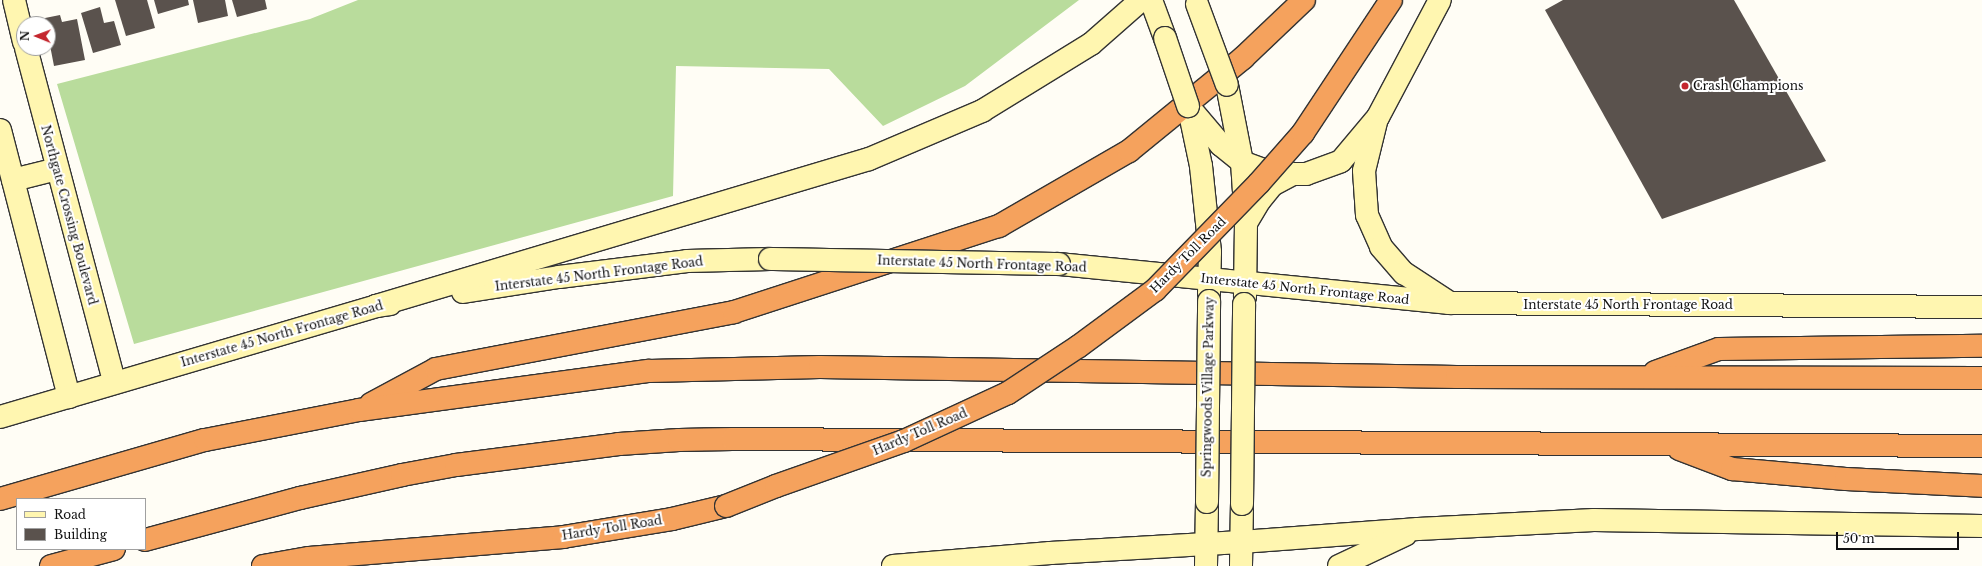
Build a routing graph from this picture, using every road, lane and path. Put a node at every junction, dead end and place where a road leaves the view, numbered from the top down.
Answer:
1 (14, 0) edge
2 (1141, 0) edge
3 (1151, 0) edge
4 (1304, 0) edge
5 (1391, 0) edge
6 (1440, 0) edge
7 (1197, 2) edge
8 (18, 16) edge
9 (28, 56) edge
10 (1188, 106) junction
11 (1378, 117) junction
12 (0, 130) edge
13 (1234, 151) junction
14 (57, 169) junction
15 (1293, 174) junction
16 (13, 180) junction
17 (1246, 222) junction
18 (1210, 279) junction
19 (1245, 294) junction
20 (1449, 303) junction
21 (376, 306) junction
22 (1982, 307) edge
23 (1982, 346) edge
24 (1641, 377) junction
25 (1982, 378) edge
26 (114, 382) junction
27 (69, 396) junction
28 (359, 410) junction
29 (0, 417) edge
30 (1665, 444) junction
31 (1982, 446) edge
32 (1982, 486) edge
33 (0, 499) edge
34 (1982, 526) edge
35 (1418, 529) junction
36 (146, 540) edge
37 (1241, 542) junction
38 (1206, 545) junction
39 (110, 550) edge
40 (1050, 553) junction
41 (51, 566) edge
42 (263, 566) edge
43 (893, 566) edge
44 (1074, 566) edge
45 (1206, 566) edge
46 (1241, 566) edge
47 (1339, 566) edge

1 - 8 main road
2 - 21 main road
3 - 10 main road, Springwoods Village Parkway, bridge
4 - 28 highway
5 - 42 highway, Hardy Toll Road, bridge
6 - 11 main road
7 - 13 main road, bridge
9 - 14 main road, Northgate Crossing Boulevard
10 - 13 main road
10 - 18 main road, Springwoods Village Parkway
11 - 15 main road
11 - 20 main road
12 - 16 main road
13 - 15 main road
13 - 17 main road
14 - 16 main road
14 - 26 main road, Northgate Crossing Boulevard
15 - 17 main road
16 - 27 main road
17 - 19 main road
18 - 19 main road, Interstate 45 North Frontage Road
18 - 21 main road, Interstate 45 North Frontage Road, bridge
18 - 38 main road, Springwoods Village Parkway, bridge
19 - 20 main road, Interstate 45 North Frontage Road
19 - 37 main road, bridge
20 - 22 main road, Interstate 45 North Frontage Road
21 - 26 main road, Interstate 45 North Frontage Road
23 - 24 highway
24 - 25 highway
24 - 28 highway
26 - 27 main road, Interstate 45 North Frontage Road
27 - 29 main road, Interstate 45 North Frontage Road
28 - 33 highway
30 - 31 highway
30 - 32 highway
30 - 36 highway
34 - 35 main road
35 - 37 main road
35 - 47 main road
37 - 38 main road
37 - 46 main road
38 - 40 main road
38 - 45 main road, Springwoods Village Parkway
39 - 41 highway
40 - 43 main road
40 - 44 main road

